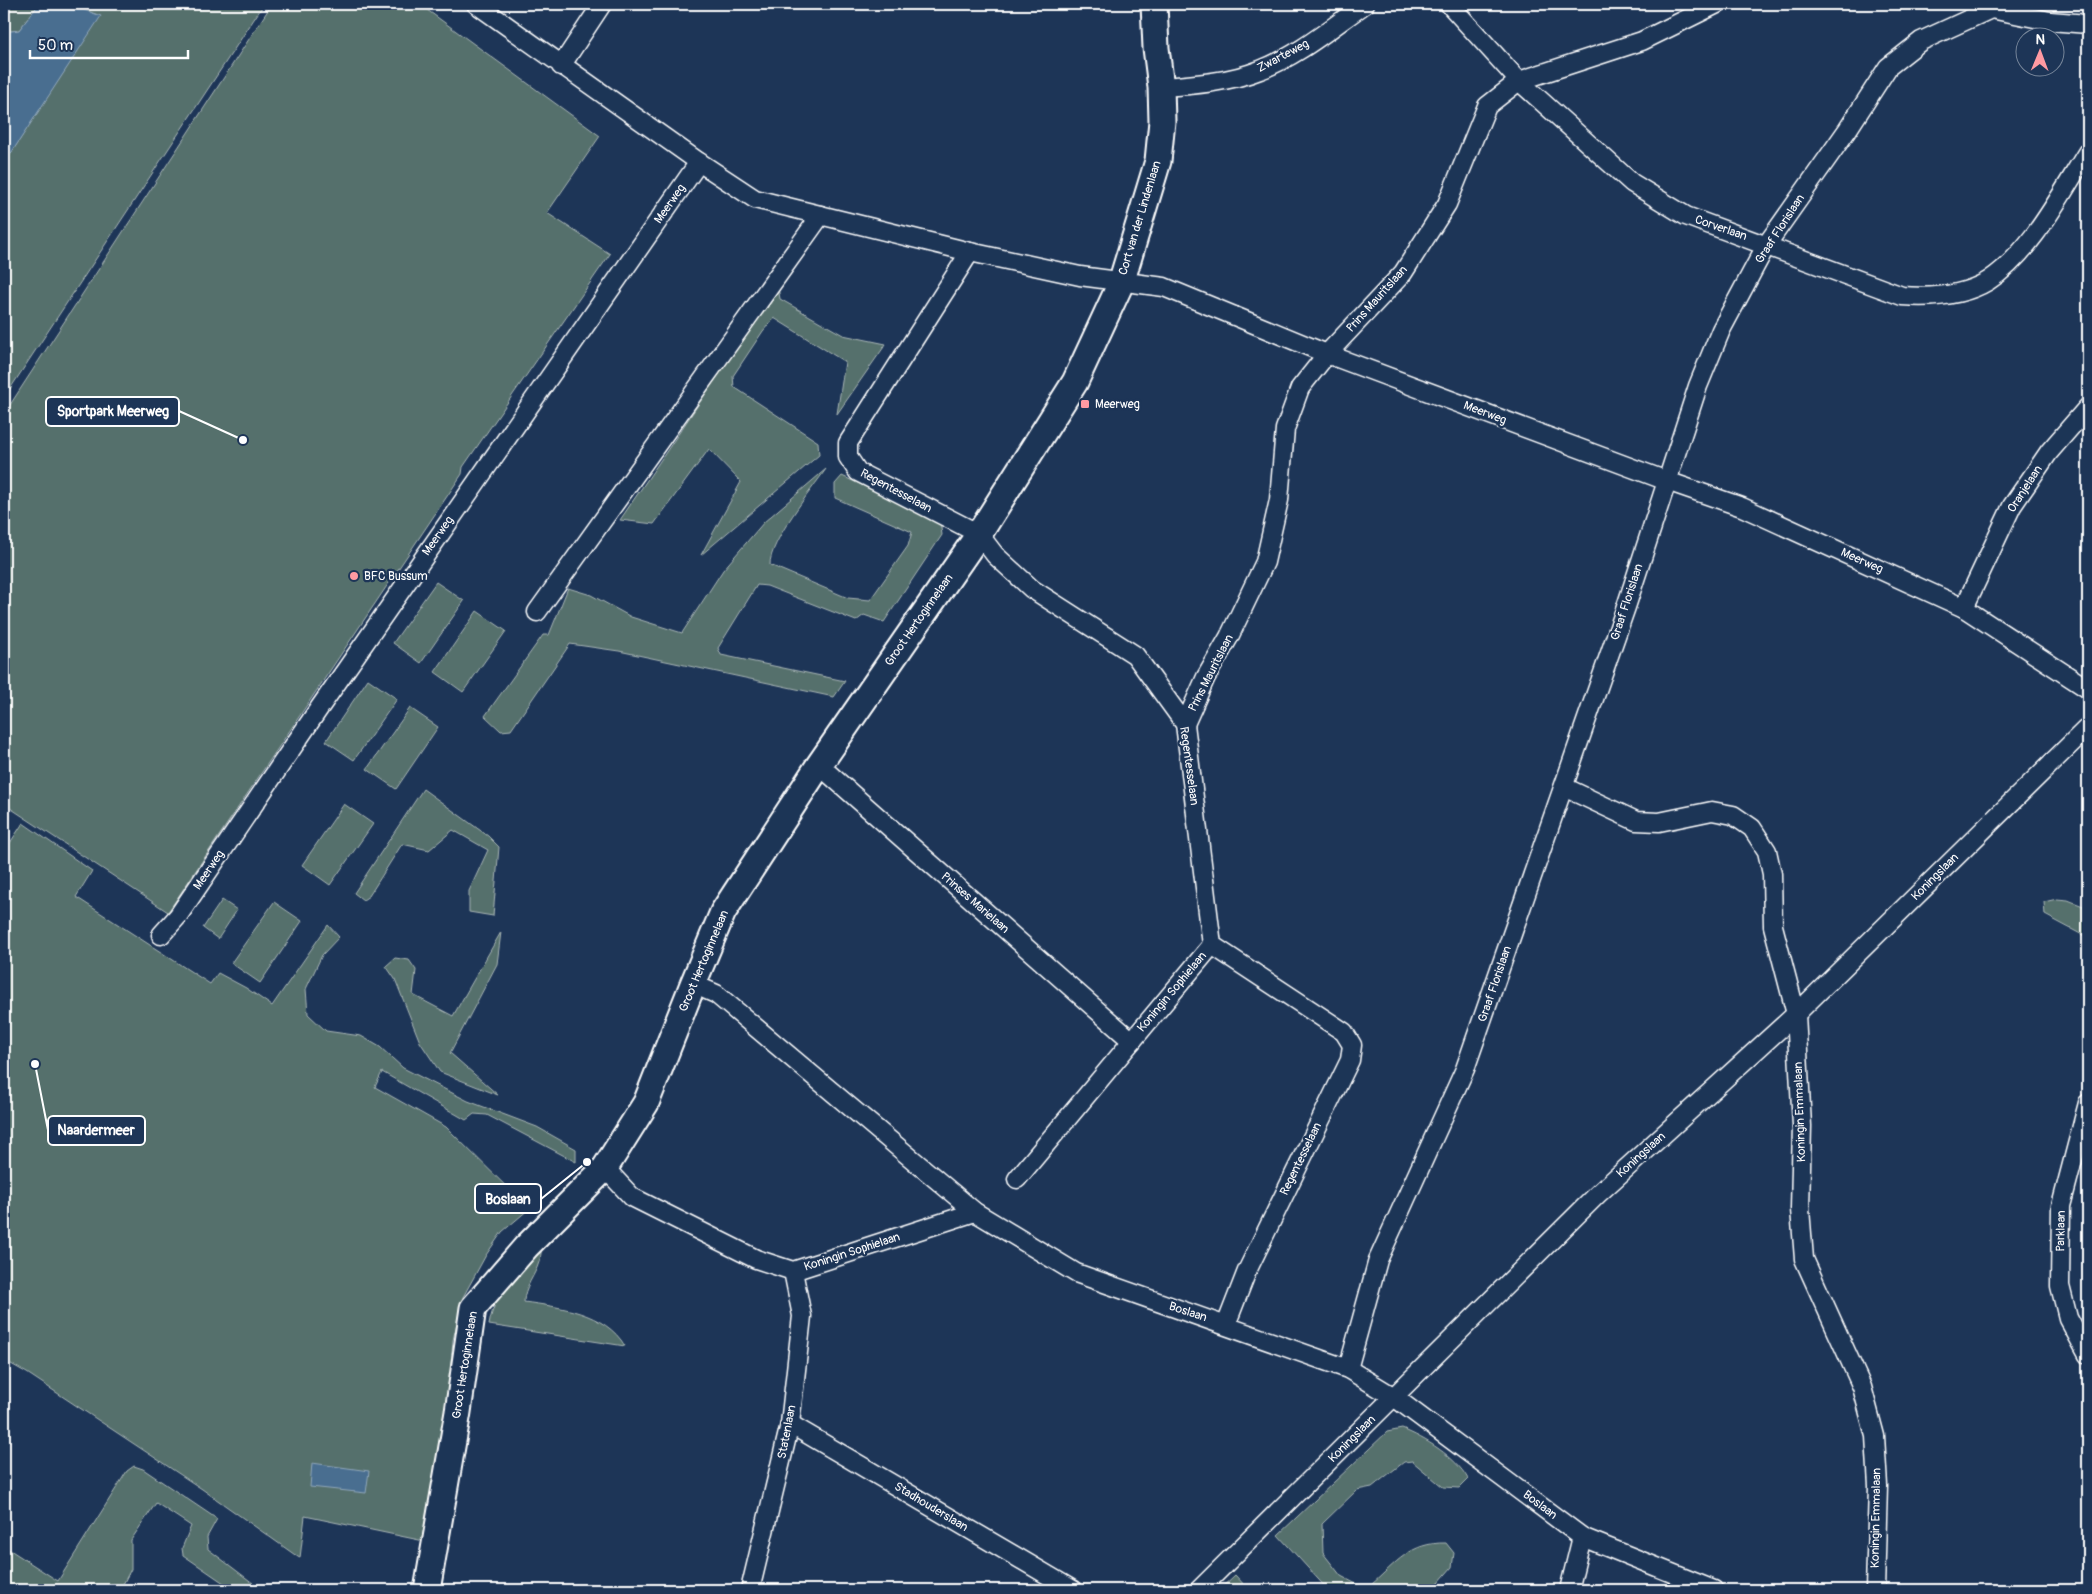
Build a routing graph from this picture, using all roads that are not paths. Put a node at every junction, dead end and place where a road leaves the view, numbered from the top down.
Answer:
1 (476, 4) edge
2 (602, 4) edge
3 (1154, 4) edge
4 (1365, 4) edge
5 (1449, 4) edge
6 (1716, 4) edge
7 (1988, 6) edge
8 (2088, 24) edge
9 (561, 66) junction
10 (1518, 81) junction
11 (1161, 87) junction
12 (2088, 151) edge
13 (698, 162) junction
14 (821, 215) junction
15 (1767, 244) junction
16 (970, 252) junction
17 (1121, 283) junction
18 (1327, 354) junction
19 (2088, 406) edge
20 (1666, 482) junction
21 (979, 534) junction
22 (1964, 608) junction
23 (536, 612) dead end
24 (2088, 689) edge
25 (1185, 724) junction
26 (2088, 726) edge
27 (819, 765) junction
28 (1564, 787) junction
29 (161, 935) dead end
30 (1212, 945) junction
31 (692, 984) junction
32 (1796, 1014) junction
33 (1132, 1040) junction
34 (2088, 1103) edge
35 (605, 1168) junction
36 (1017, 1178) dead end
37 (975, 1212) junction
38 (793, 1271) junction
39 (1226, 1325) junction
40 (2088, 1355) edge
41 (1348, 1369) junction
42 (1394, 1397) junction
43 (790, 1424) junction
44 (1582, 1537) junction
45 (427, 1590) edge
46 (750, 1590) edge
47 (1073, 1590) edge
48 (1199, 1590) edge
49 (1569, 1590) edge
50 (1714, 1590) edge
51 (1875, 1590) edge

1 - 9 street, Meerweg
2 - 9 street
3 - 11 main road, Cort van der Lindenlaan
4 - 11 street, Zwarteweg
5 - 10 street, Corverlaan
6 - 10 street, Prins Mauritslaan
7 - 8 street, Graaf Florislaan
7 - 15 street, Graaf Florislaan
9 - 13 street, Meerweg
10 - 15 street, Corverlaan
10 - 18 street, Prins Mauritslaan
11 - 17 main road, Cort van der Lindenlaan
12 - 15 street, Corverlaan
13 - 14 street, Meerweg
13 - 29 street, Meerweg
14 - 16 street, Meerweg
14 - 23 street
15 - 20 street, Graaf Florislaan
16 - 17 street, Meerweg
16 - 21 street, Regentesselaan
17 - 18 street, Meerweg
17 - 21 main road, Groot Hertoginnelaan
18 - 20 street, Meerweg
18 - 25 street, Prins Mauritslaan
19 - 22 street, Oranjelaan
20 - 22 street, Meerweg
20 - 28 street, Graaf Florislaan
21 - 25 street, Regentesselaan
21 - 27 main road, Groot Hertoginnelaan
22 - 24 street, Meerweg
25 - 30 street, Regentesselaan
26 - 32 street, Koningslaan
27 - 31 main road, Groot Hertoginnelaan
27 - 33 street, Prinses Marielaan
28 - 32 street, Koningin Emmalaan
28 - 41 street, Graaf Florislaan
30 - 33 street, Koningin Sophielaan
30 - 39 street, Regentesselaan
31 - 35 main road, Groot Hertoginnelaan
31 - 37 street, Boslaan
32 - 42 street, Koningslaan
32 - 51 street, Koningin Emmalaan
33 - 36 street, Koningin Sophielaan
34 - 40 street, Parklaan
35 - 38 street, Koningin Sophielaan
35 - 45 main road, Groot Hertoginnelaan
37 - 38 street, Koningin Sophielaan
37 - 39 street, Boslaan
38 - 43 street, Statenlaan
39 - 41 street, Boslaan
41 - 42 street, Boslaan
42 - 44 street, Boslaan
42 - 48 street, Koningslaan
43 - 46 street, Statenlaan
43 - 47 street, Stadhouderslaan
44 - 49 street
44 - 50 street, Boslaan

